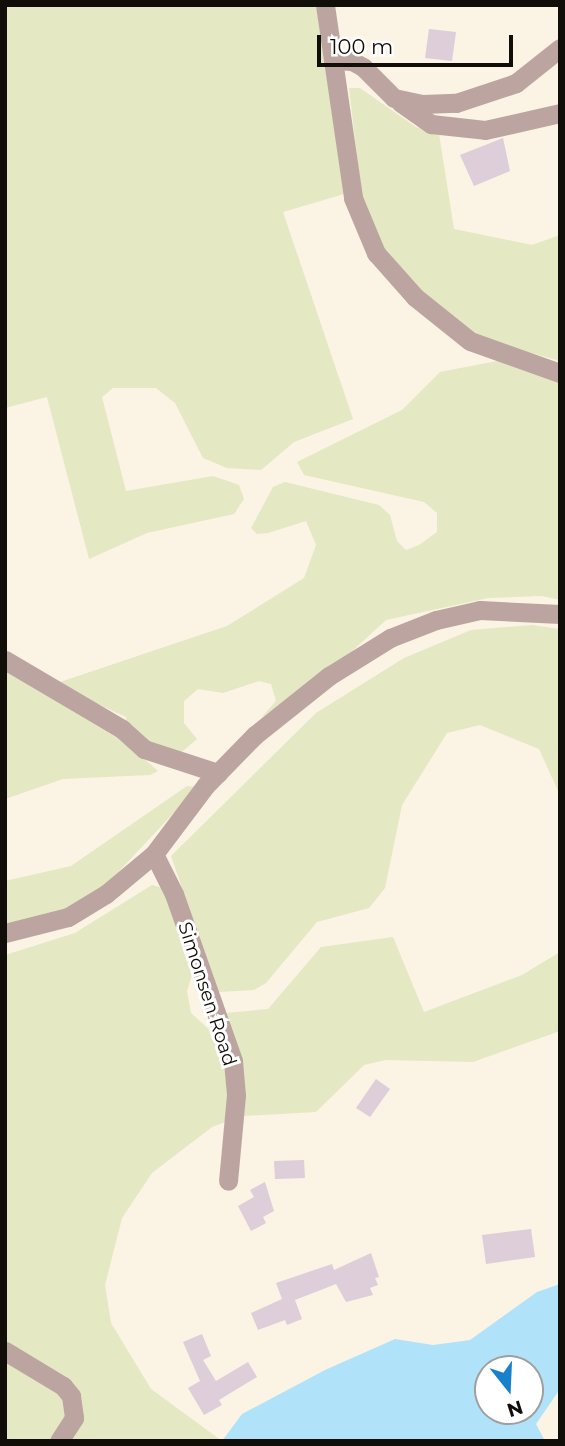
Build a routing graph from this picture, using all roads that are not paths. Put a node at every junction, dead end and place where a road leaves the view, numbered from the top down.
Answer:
1 (325, 5) edge
2 (560, 48) edge
3 (333, 60) junction
4 (394, 98) junction
5 (560, 113) edge
6 (560, 373) edge
7 (560, 614) edge
8 (5, 660) edge
9 (218, 773) junction
10 (154, 854) junction
11 (5, 933) edge
12 (228, 1181) dead end
13 (5, 1352) edge
14 (59, 1441) edge

1 - 3 street
2 - 4 street
3 - 4 street
3 - 6 street
4 - 5 street
7 - 9 street
8 - 9 street
9 - 10 street
10 - 11 street
10 - 12 street, Simonsen Road
13 - 14 street

